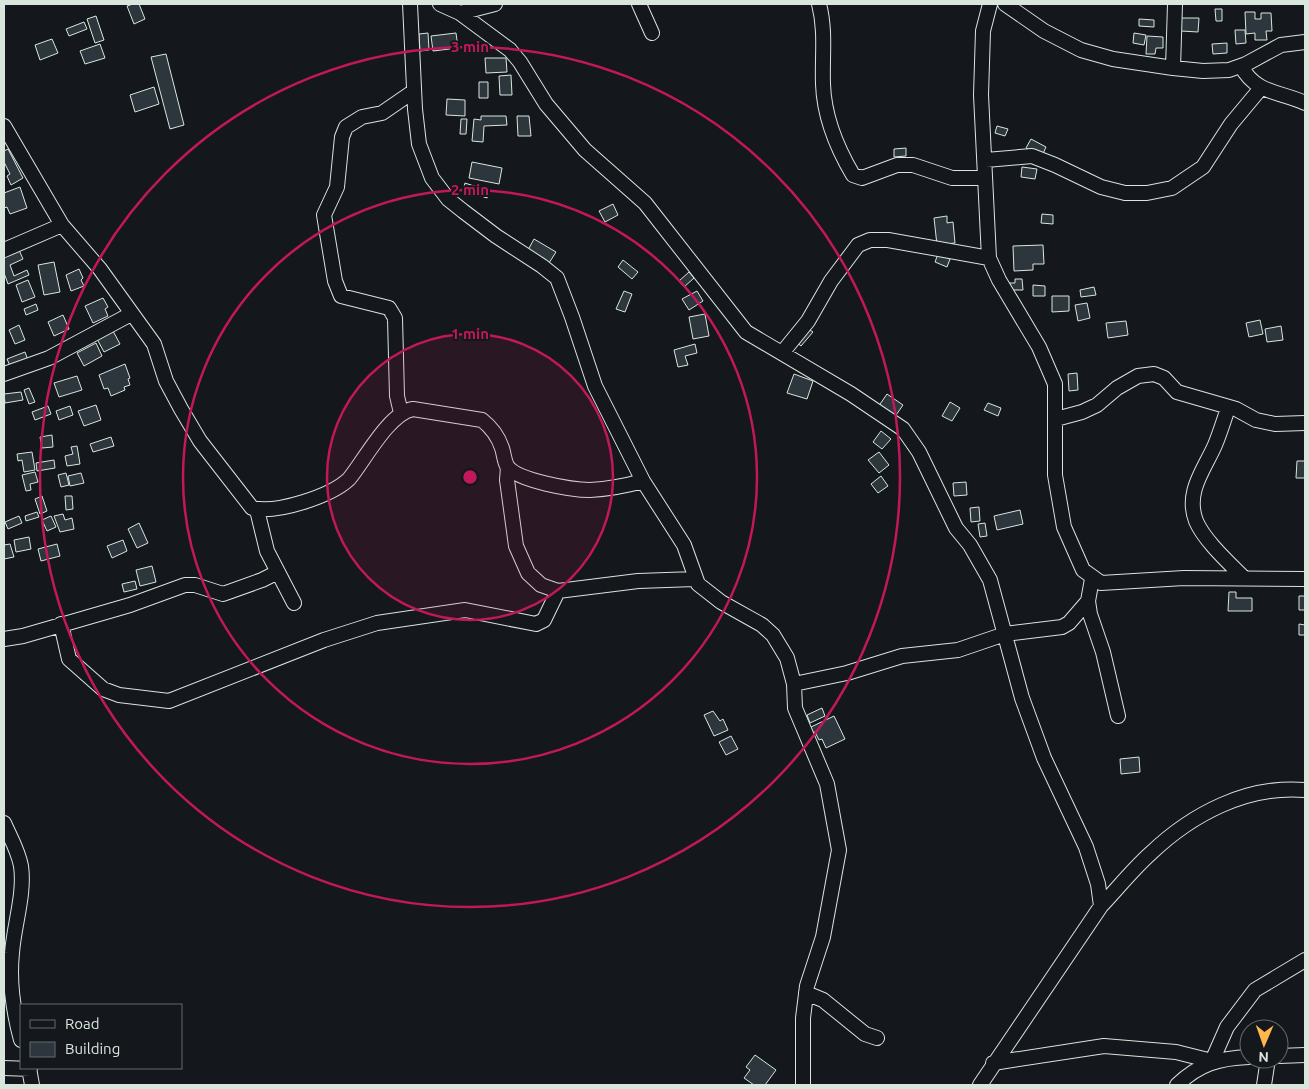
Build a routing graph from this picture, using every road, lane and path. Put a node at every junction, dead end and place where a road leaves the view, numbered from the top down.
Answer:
1 (410, 4) edge
2 (440, 4) edge
3 (495, 4) edge
4 (639, 4) edge
5 (819, 4) edge
6 (990, 4) edge
7 (1005, 4) edge
8 (1175, 4) edge
9 (460, 13) junction
10 (652, 32) dead end
11 (1305, 42) edge
12 (1241, 66) junction
13 (1173, 68) junction
14 (1261, 88) junction
15 (414, 91) junction
16 (1305, 103) edge
17 (4, 126) edge
18 (986, 160) junction
19 (985, 178) junction
20 (62, 225) junction
21 (4, 250) edge
22 (989, 258) junction
23 (132, 314) junction
24 (782, 353) junction
25 (4, 374) edge
26 (1228, 408) junction
27 (401, 413) junction
28 (1056, 419) junction
29 (1305, 423) edge
30 (508, 467) junction
31 (643, 481) junction
32 (258, 510) junction
33 (278, 572) junction
34 (1243, 577) junction
35 (695, 579) junction
36 (1092, 579) junction
37 (1305, 579) edge
38 (558, 591) junction
39 (1088, 601) junction
40 (294, 603) dead end
41 (61, 624) junction
42 (1005, 634) junction
43 (4, 639) edge
44 (794, 684) junction
45 (1118, 716) dead end
46 (1305, 790) edge
47 (4, 823) edge
48 (1101, 906) junction
49 (1305, 960) edge
50 (806, 993) junction
51 (20, 1036) edge
52 (877, 1038) dead end
53 (1305, 1055) edge
54 (1289, 1056) edge
55 (1239, 1058) edge
56 (1212, 1061) junction
57 (993, 1063) junction
58 (4, 1068) edge
59 (20, 1069) edge
60 (29, 1069) edge
61 (1266, 1069) edge
62 (32, 1085) edge
63 (803, 1085) edge
64 (980, 1085) edge
65 (1177, 1085) edge
66 (1264, 1085) edge

1 - 15 street
2 - 9 street
3 - 9 street
4 - 10 street
5 - 19 street
6 - 18 street
7 - 13 street
8 - 13 street
9 - 24 street
11 - 12 street
12 - 13 street
12 - 14 street
14 - 16 street
14 - 18 street
15 - 27 street
15 - 31 street
17 - 20 street
18 - 19 street
19 - 22 street
20 - 21 street
20 - 23 street
22 - 24 street
22 - 28 street
23 - 25 street
23 - 32 street
24 - 42 street
26 - 28 street
26 - 29 street
26 - 34 street
27 - 30 street
27 - 32 street
28 - 36 street
30 - 31 street
30 - 38 street
31 - 35 street
32 - 33 street
33 - 40 street
33 - 41 street
34 - 36 street
34 - 37 street
35 - 38 street
35 - 44 street
36 - 39 street
38 - 41 street
39 - 42 street
39 - 45 street
41 - 43 street
42 - 44 street
42 - 48 street
44 - 50 street
46 - 48 street
47 - 51 street
48 - 57 street
49 - 56 street
50 - 52 street
50 - 63 street
53 - 54 street
55 - 56 street
56 - 57 street
56 - 65 street
57 - 64 street
58 - 59 street
60 - 62 street
61 - 66 street

